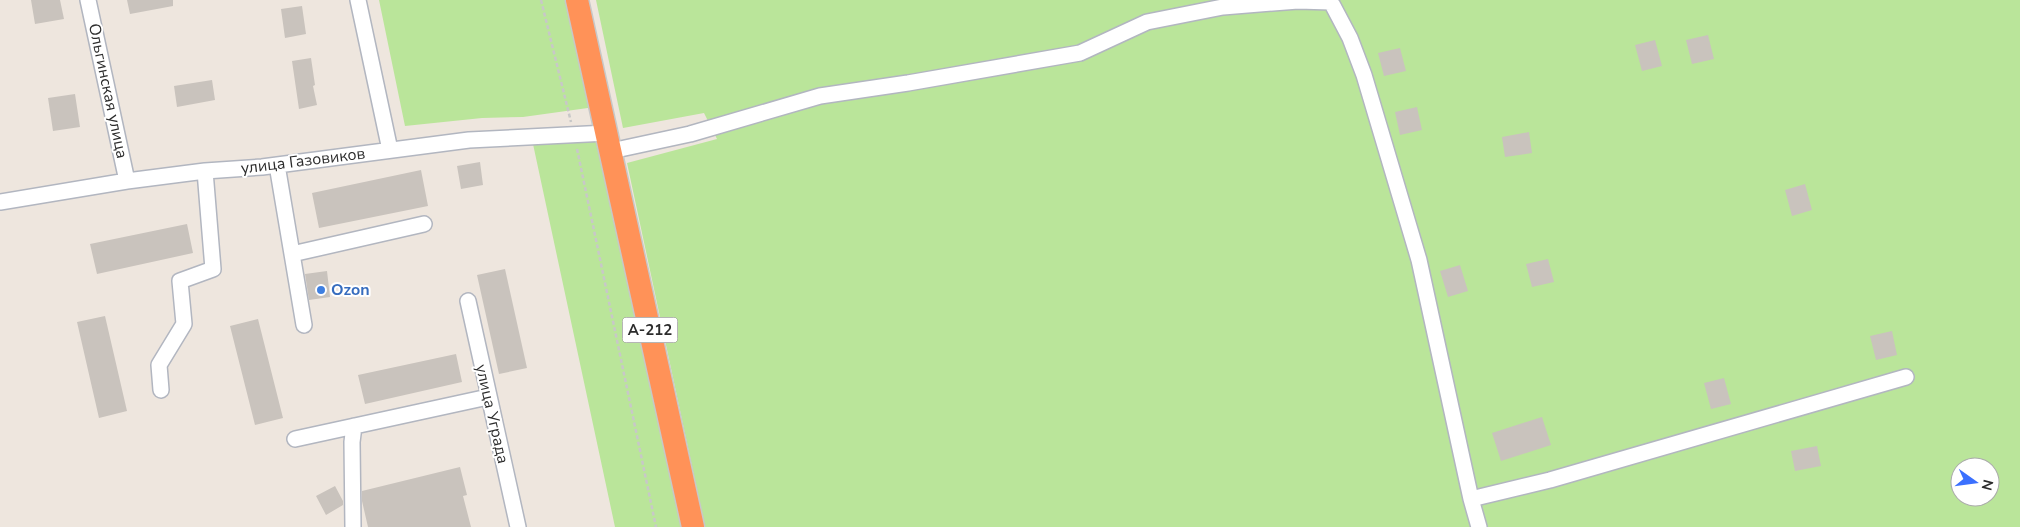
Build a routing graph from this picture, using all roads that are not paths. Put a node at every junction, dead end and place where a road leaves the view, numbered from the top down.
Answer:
1 (88, 0) edge
2 (358, 0) edge
3 (577, 0) edge
4 (1331, 1) edge
5 (609, 142) junction
6 (390, 150) junction
7 (277, 165) junction
8 (205, 171) junction
9 (127, 182) junction
10 (0, 202) edge
11 (424, 224) dead end
12 (292, 254) junction
13 (468, 301) dead end
14 (304, 325) dead end
15 (1906, 377) dead end
16 (161, 390) dead end
17 (488, 397) junction
18 (354, 426) junction
19 (296, 439) dead end
20 (1471, 499) junction
21 (353, 527) edge
22 (518, 527) edge
23 (693, 527) edge
24 (1479, 527) edge

1 - 9 street, Ольгинская улица
2 - 6 street
3 - 5 highway, А-212
4 - 5 street, улица Газовиков
4 - 20 street
5 - 6 street, улица Газовиков
5 - 23 highway, А-212
6 - 7 street, улица Газовиков
7 - 8 street, улица Газовиков
7 - 12 street
8 - 9 street, улица Газовиков
8 - 16 street
9 - 10 street, улица Газовиков
11 - 12 street
12 - 14 street
13 - 17 street, улица Уграда
15 - 20 street
17 - 18 street
17 - 22 street, улица Уграда
18 - 19 street
18 - 21 street
20 - 24 street

